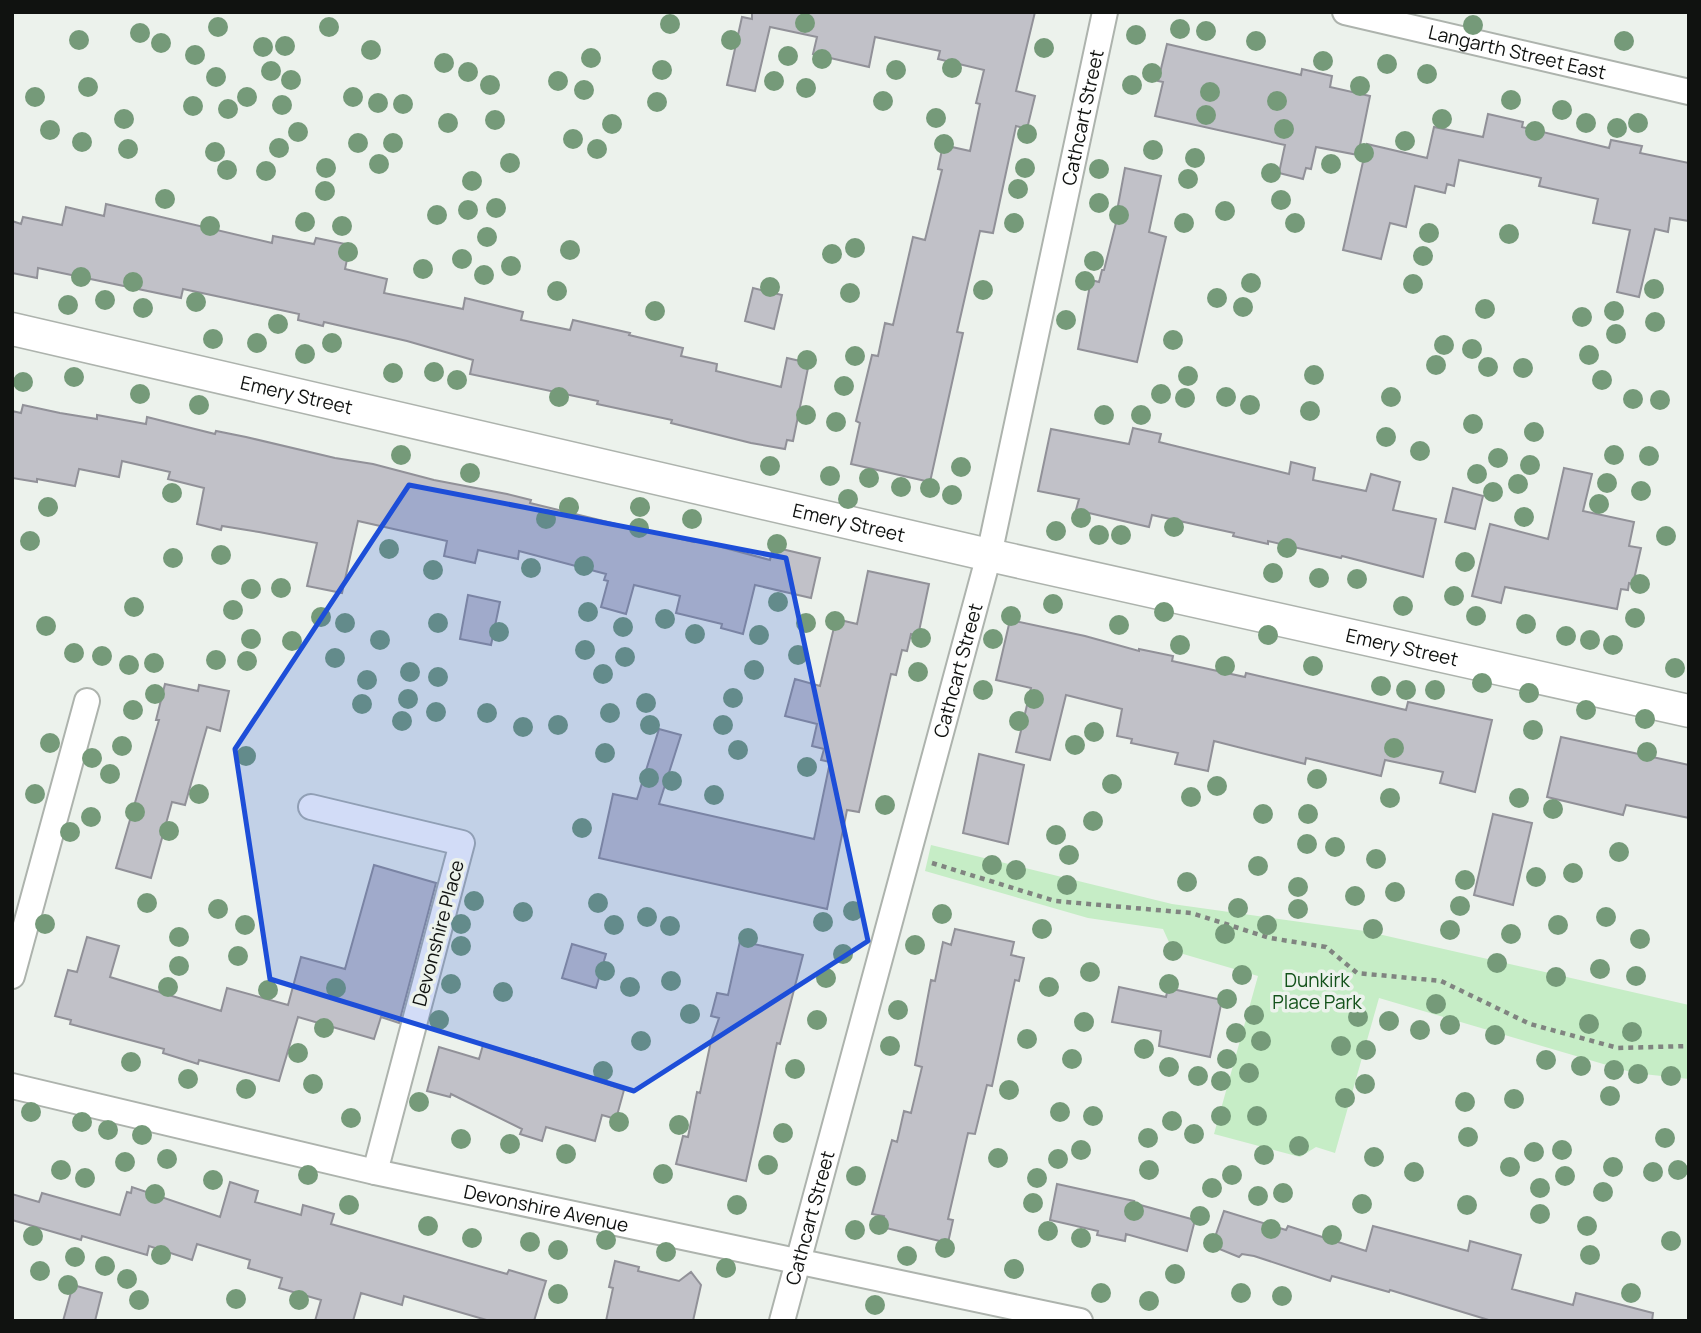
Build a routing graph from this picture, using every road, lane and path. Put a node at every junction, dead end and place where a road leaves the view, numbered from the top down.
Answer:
1 (1105, 12) edge
2 (1345, 12) edge
3 (1689, 92) edge
4 (12, 329) edge
5 (989, 555) junction
6 (87, 701) dead end
7 (1689, 711) edge
8 (312, 807) dead end
9 (908, 856) junction
10 (12, 976) edge
11 (1689, 1046) edge
12 (12, 1086) edge
13 (375, 1172) junction
14 (799, 1260) junction
15 (782, 1321) edge
16 (1080, 1321) edge

1 - 5 street, Cathcart Street
2 - 3 street, Langarth Street East
4 - 5 street, Emery Street
5 - 7 street, Emery Street
5 - 9 street, Cathcart Street
6 - 10 street
8 - 13 street, Devonshire Place
9 - 11 path
9 - 14 street, Cathcart Street
12 - 13 street, Devonshire Avenue
13 - 14 street, Devonshire Avenue
14 - 15 street, Cathcart Street
14 - 16 street, Devonshire Avenue

